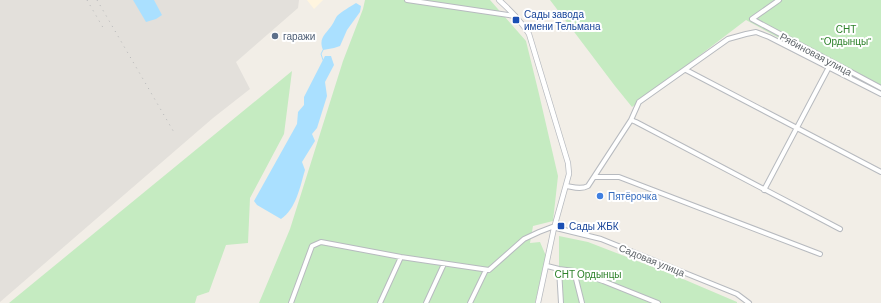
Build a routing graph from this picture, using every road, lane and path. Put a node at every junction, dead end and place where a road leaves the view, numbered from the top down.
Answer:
1 (407, 0) edge
2 (499, 0) edge
3 (779, 0) edge
4 (515, 16) junction
5 (830, 67) junction
6 (686, 70) junction
7 (881, 88) edge
8 (881, 94) edge
9 (631, 120) junction
10 (797, 127) junction
11 (881, 172) edge
12 (594, 177) junction
13 (566, 186) junction
14 (764, 190) junction
15 (554, 228) junction
16 (840, 229) dead end
17 (820, 254) dead end
18 (401, 257) junction
19 (444, 264) junction
20 (546, 266) junction
21 (559, 269) junction
22 (486, 270) junction
23 (574, 271) junction
24 (748, 302) edge
25 (291, 303) edge
26 (380, 303) edge
27 (426, 303) edge
28 (470, 303) edge
29 (538, 303) edge
30 (561, 303) edge
31 (582, 303) edge
32 (658, 303) edge

1 - 4 street
2 - 4 street
3 - 7 street, Рябиновая улица
4 - 13 street
5 - 6 street
5 - 8 street
5 - 10 street
6 - 9 street
6 - 10 street
9 - 12 street
9 - 14 street
10 - 11 street
10 - 14 street
12 - 13 street
12 - 17 street
13 - 15 street
14 - 16 street
15 - 20 street
15 - 22 street
15 - 24 street, Садовая улица
18 - 19 street
18 - 25 street
18 - 26 street
19 - 22 street
19 - 27 street
20 - 21 street
20 - 29 street
21 - 23 street
21 - 30 street
22 - 28 street
23 - 31 street
23 - 32 street

